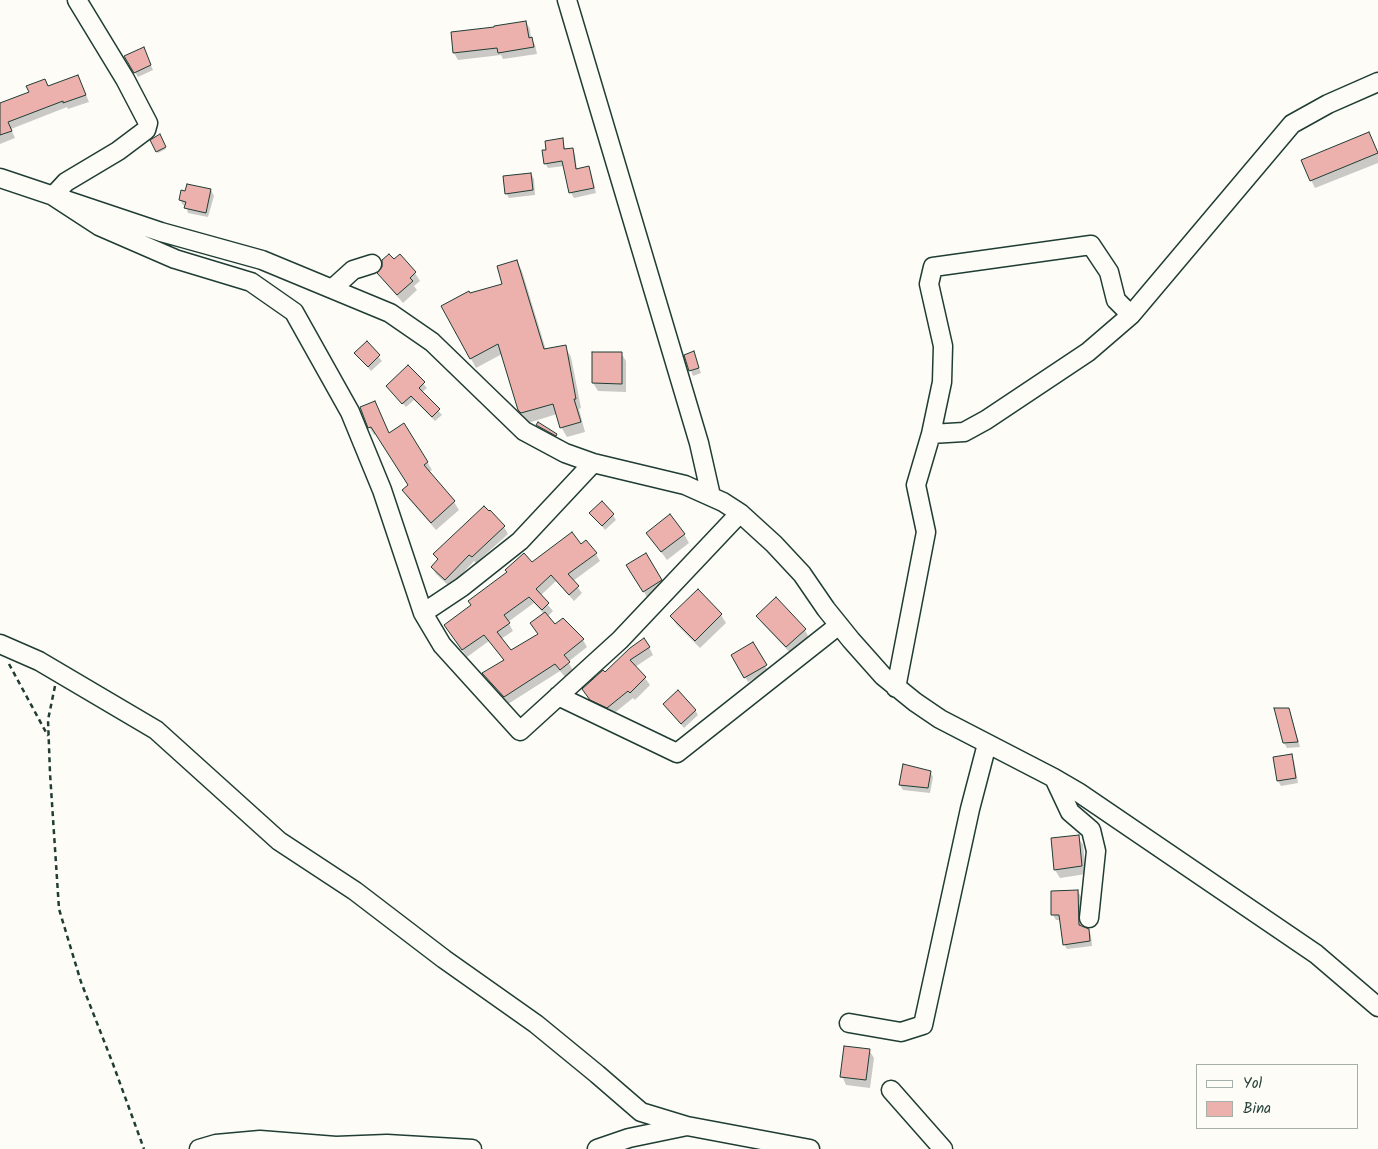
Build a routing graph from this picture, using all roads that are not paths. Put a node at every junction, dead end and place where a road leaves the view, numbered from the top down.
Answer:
1 (77, 0) edge
2 (567, 0) edge
3 (1378, 82) edge
4 (0, 178) edge
5 (53, 196) junction
6 (372, 264) dead end
7 (332, 289) junction
8 (1131, 314) junction
9 (931, 434) junction
10 (593, 463) junction
11 (711, 496) junction
12 (740, 513) junction
13 (423, 613) junction
14 (839, 625) junction
15 (0, 644) edge
16 (896, 688) junction
17 (558, 696) junction
18 (987, 744) junction
19 (1054, 778) junction
20 (1089, 918) dead end
21 (1378, 1006) edge
22 (849, 1023) dead end
23 (891, 1090) dead end
24 (687, 1126) junction
25 (200, 1149) edge
26 (472, 1149) edge
27 (597, 1149) edge
28 (810, 1149) edge
29 (943, 1149) edge

1 - 5 street
2 - 11 street
3 - 8 street
4 - 5 street
5 - 7 street
5 - 13 street
6 - 7 street
7 - 10 street
8 - 9 street
8 - 9 street
9 - 16 street
10 - 11 street
10 - 13 street
11 - 12 street
12 - 14 street
12 - 17 street
13 - 17 street
14 - 16 street
14 - 17 street
15 - 24 street
16 - 18 street
18 - 19 street
18 - 22 street
19 - 20 street
19 - 21 street
23 - 29 street
24 - 27 street
24 - 28 street
25 - 26 street

